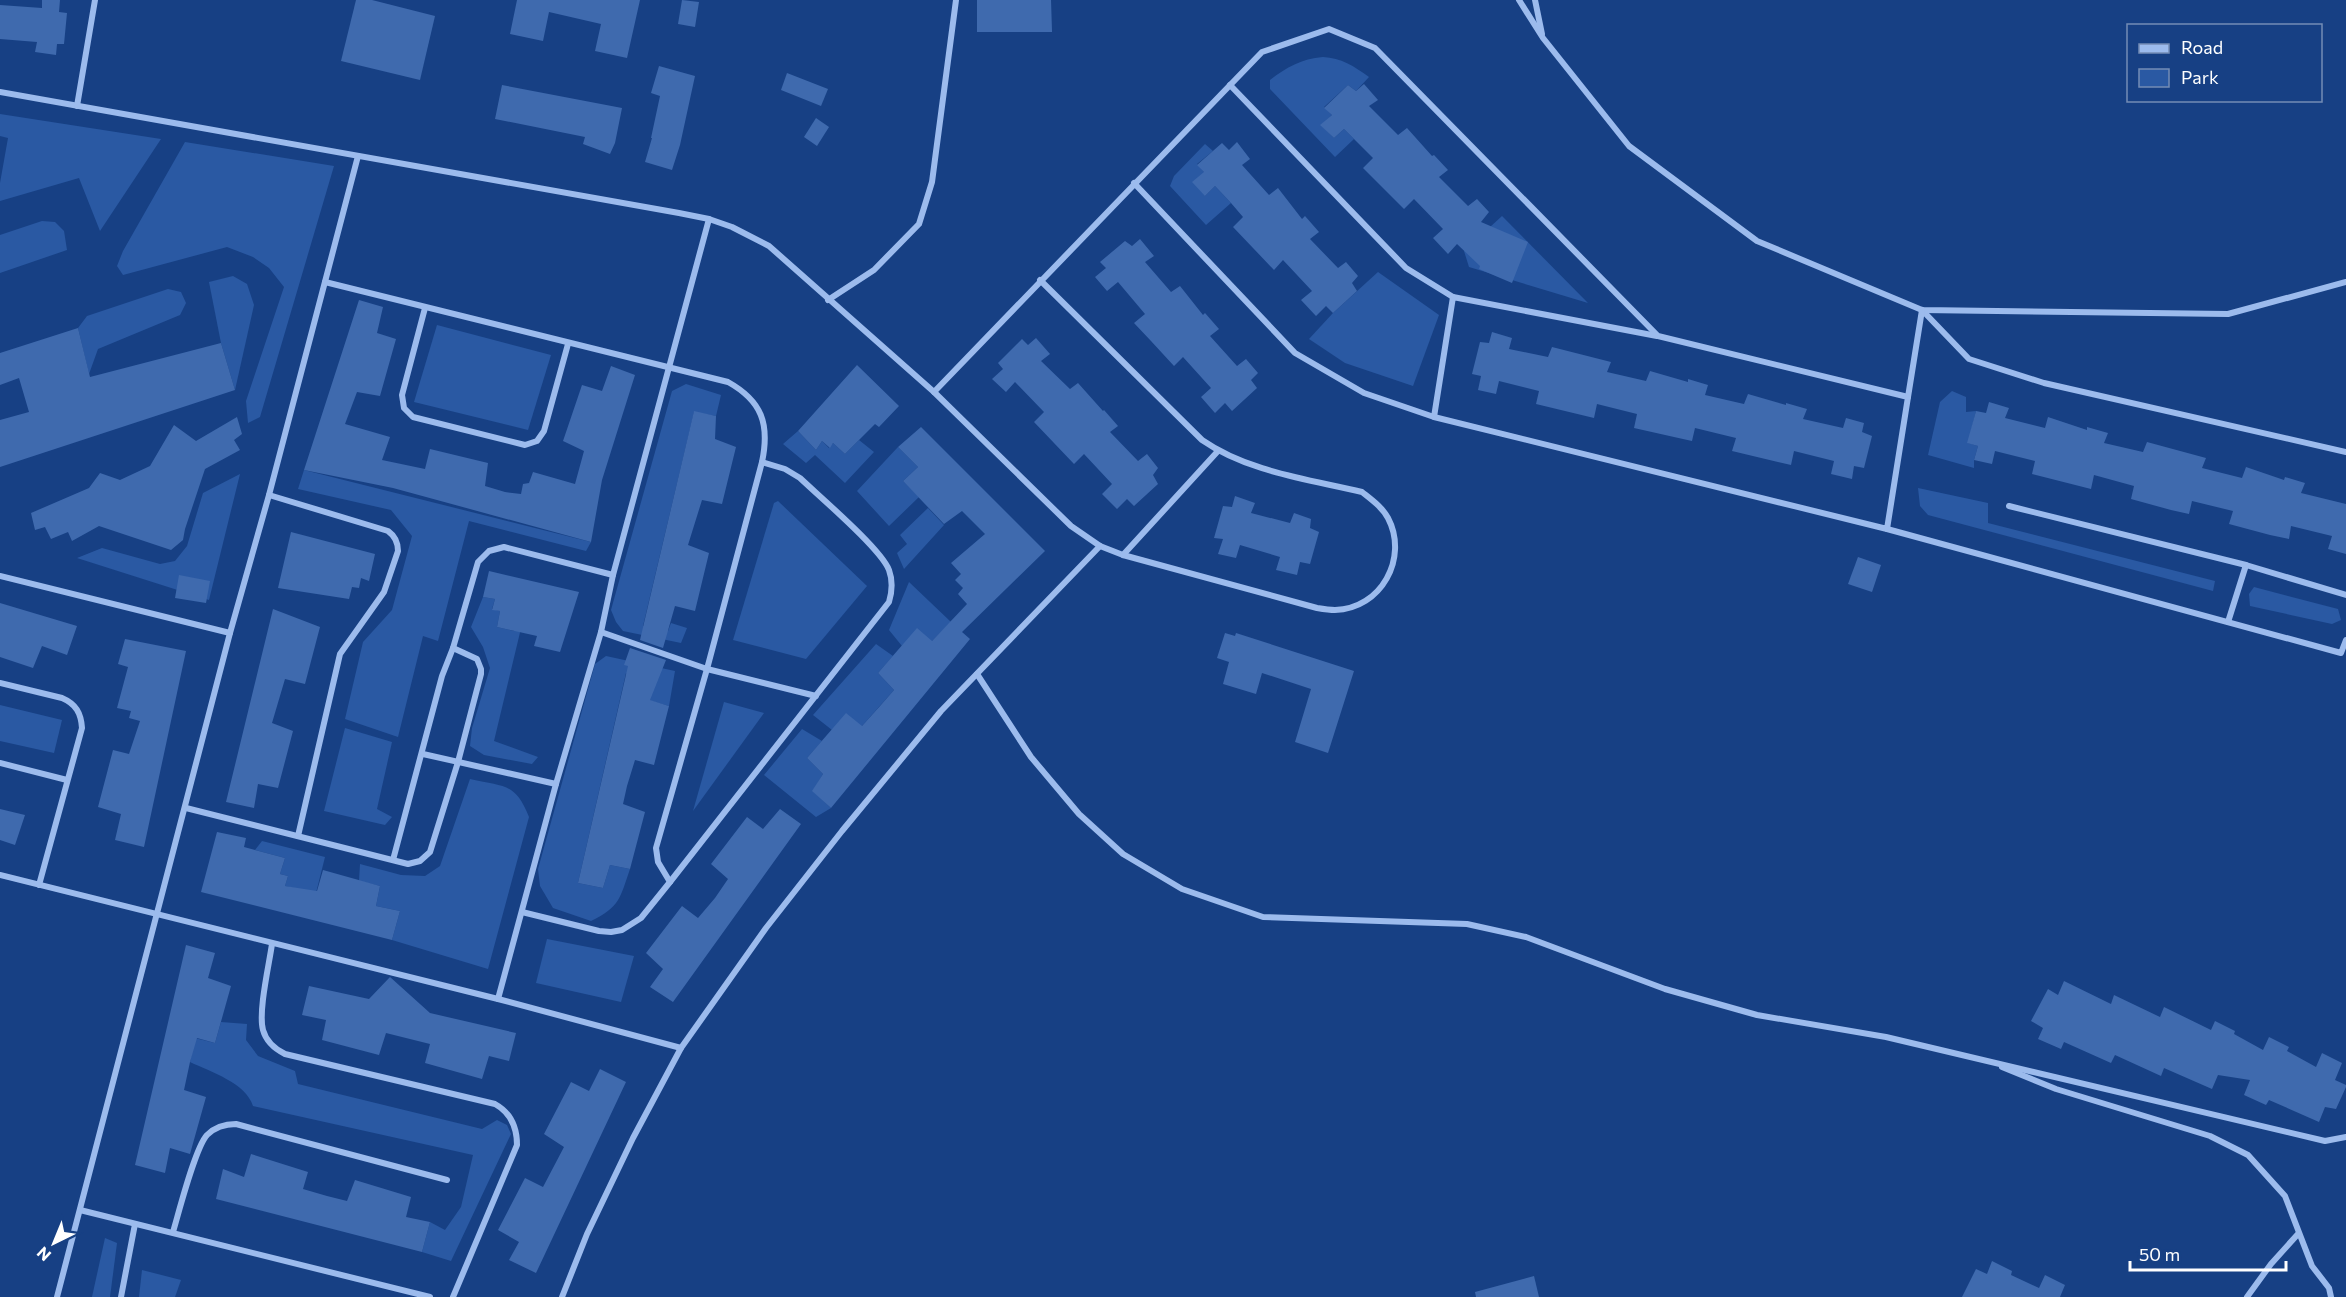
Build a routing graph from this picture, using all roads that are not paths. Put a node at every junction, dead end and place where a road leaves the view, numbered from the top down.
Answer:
1 (95, 0) edge
2 (956, 0) edge
3 (1519, 0) edge
4 (1535, 0) edge
5 (1543, 38) junction
6 (1230, 85) junction
7 (0, 92) edge
8 (77, 106) junction
9 (358, 156) junction
10 (1134, 183) junction
11 (709, 219) junction
12 (1040, 280) junction
13 (325, 282) junction
14 (2346, 282) edge
15 (1453, 297) junction
16 (828, 300) junction
17 (425, 308) junction
18 (1922, 310) junction
19 (1658, 336) junction
20 (568, 344) junction
21 (669, 368) junction
22 (934, 392) junction
23 (1908, 398) junction
24 (1434, 417) junction
25 (1218, 451) junction
26 (2346, 452) edge
27 (762, 462) junction
28 (269, 495) junction
29 (2009, 506) dead end
30 (1887, 529) junction
31 (1100, 546) junction
32 (1123, 555) junction
33 (2246, 565) junction
34 (613, 575) junction
35 (0, 576) edge
36 (2346, 595) edge
37 (2228, 622) junction
38 (601, 632) junction
39 (230, 633) junction
40 (2346, 640) edge
41 (453, 648) junction
42 (707, 669) junction
43 (977, 674) junction
44 (0, 683) edge
45 (816, 696) junction
46 (423, 754) junction
47 (458, 762) junction
48 (0, 763) edge
49 (67, 780) junction
50 (556, 784) junction
51 (186, 808) junction
52 (298, 836) junction
53 (393, 860) junction
54 (0, 875) edge
55 (670, 882) junction
56 (39, 885) junction
57 (522, 912) junction
58 (158, 915) junction
59 (272, 944) junction
60 (498, 999) junction
61 (681, 1048) junction
62 (1986, 1060) junction
63 (2346, 1137) edge
64 (447, 1180) dead end
65 (80, 1210) junction
66 (135, 1224) junction
67 (173, 1232) junction
68 (2298, 1234) junction
69 (57, 1297) edge
70 (121, 1297) edge
71 (430, 1297) edge
72 (453, 1297) edge
73 (562, 1297) edge
74 (2247, 1297) edge
75 (2331, 1297) edge

1 - 8 street
2 - 16 street
3 - 5 street
4 - 5 street
5 - 18 street
6 - 10 street
6 - 15 street
6 - 19 street
7 - 8 street
8 - 9 street
9 - 11 street
9 - 13 street
10 - 12 street
10 - 24 street
11 - 16 street
11 - 21 street
12 - 22 street
12 - 25 street
13 - 17 street
13 - 28 street
14 - 18 street
15 - 19 street
15 - 24 street
16 - 22 street
17 - 20 street
17 - 20 street
18 - 23 street
18 - 26 street
19 - 23 street
20 - 21 street
21 - 27 street
21 - 34 street
22 - 31 street
23 - 30 street
24 - 30 street
25 - 32 street
25 - 32 street
27 - 42 street
27 - 45 street
28 - 39 street
28 - 52 street
29 - 33 street
30 - 37 street
31 - 32 street
31 - 43 street
33 - 36 street
33 - 37 street
34 - 38 street
34 - 41 street
35 - 39 street
37 - 40 street
38 - 42 street
38 - 50 street
39 - 51 street
41 - 46 street
41 - 47 street
42 - 45 street
42 - 55 street
43 - 61 street
43 - 62 street
44 - 49 street
45 - 55 street
46 - 47 street
46 - 53 street
47 - 50 street
47 - 53 street
48 - 49 street
49 - 56 street
50 - 57 street
51 - 52 street
51 - 58 street
52 - 53 street
54 - 56 street
55 - 57 street
56 - 58 street
57 - 60 street
58 - 59 street
58 - 65 street
59 - 60 street
59 - 72 street
60 - 61 street
61 - 73 street
62 - 63 street
62 - 68 street
64 - 67 street
65 - 66 street
65 - 69 street
66 - 67 street
66 - 70 street
67 - 71 street
68 - 74 street
68 - 75 street

